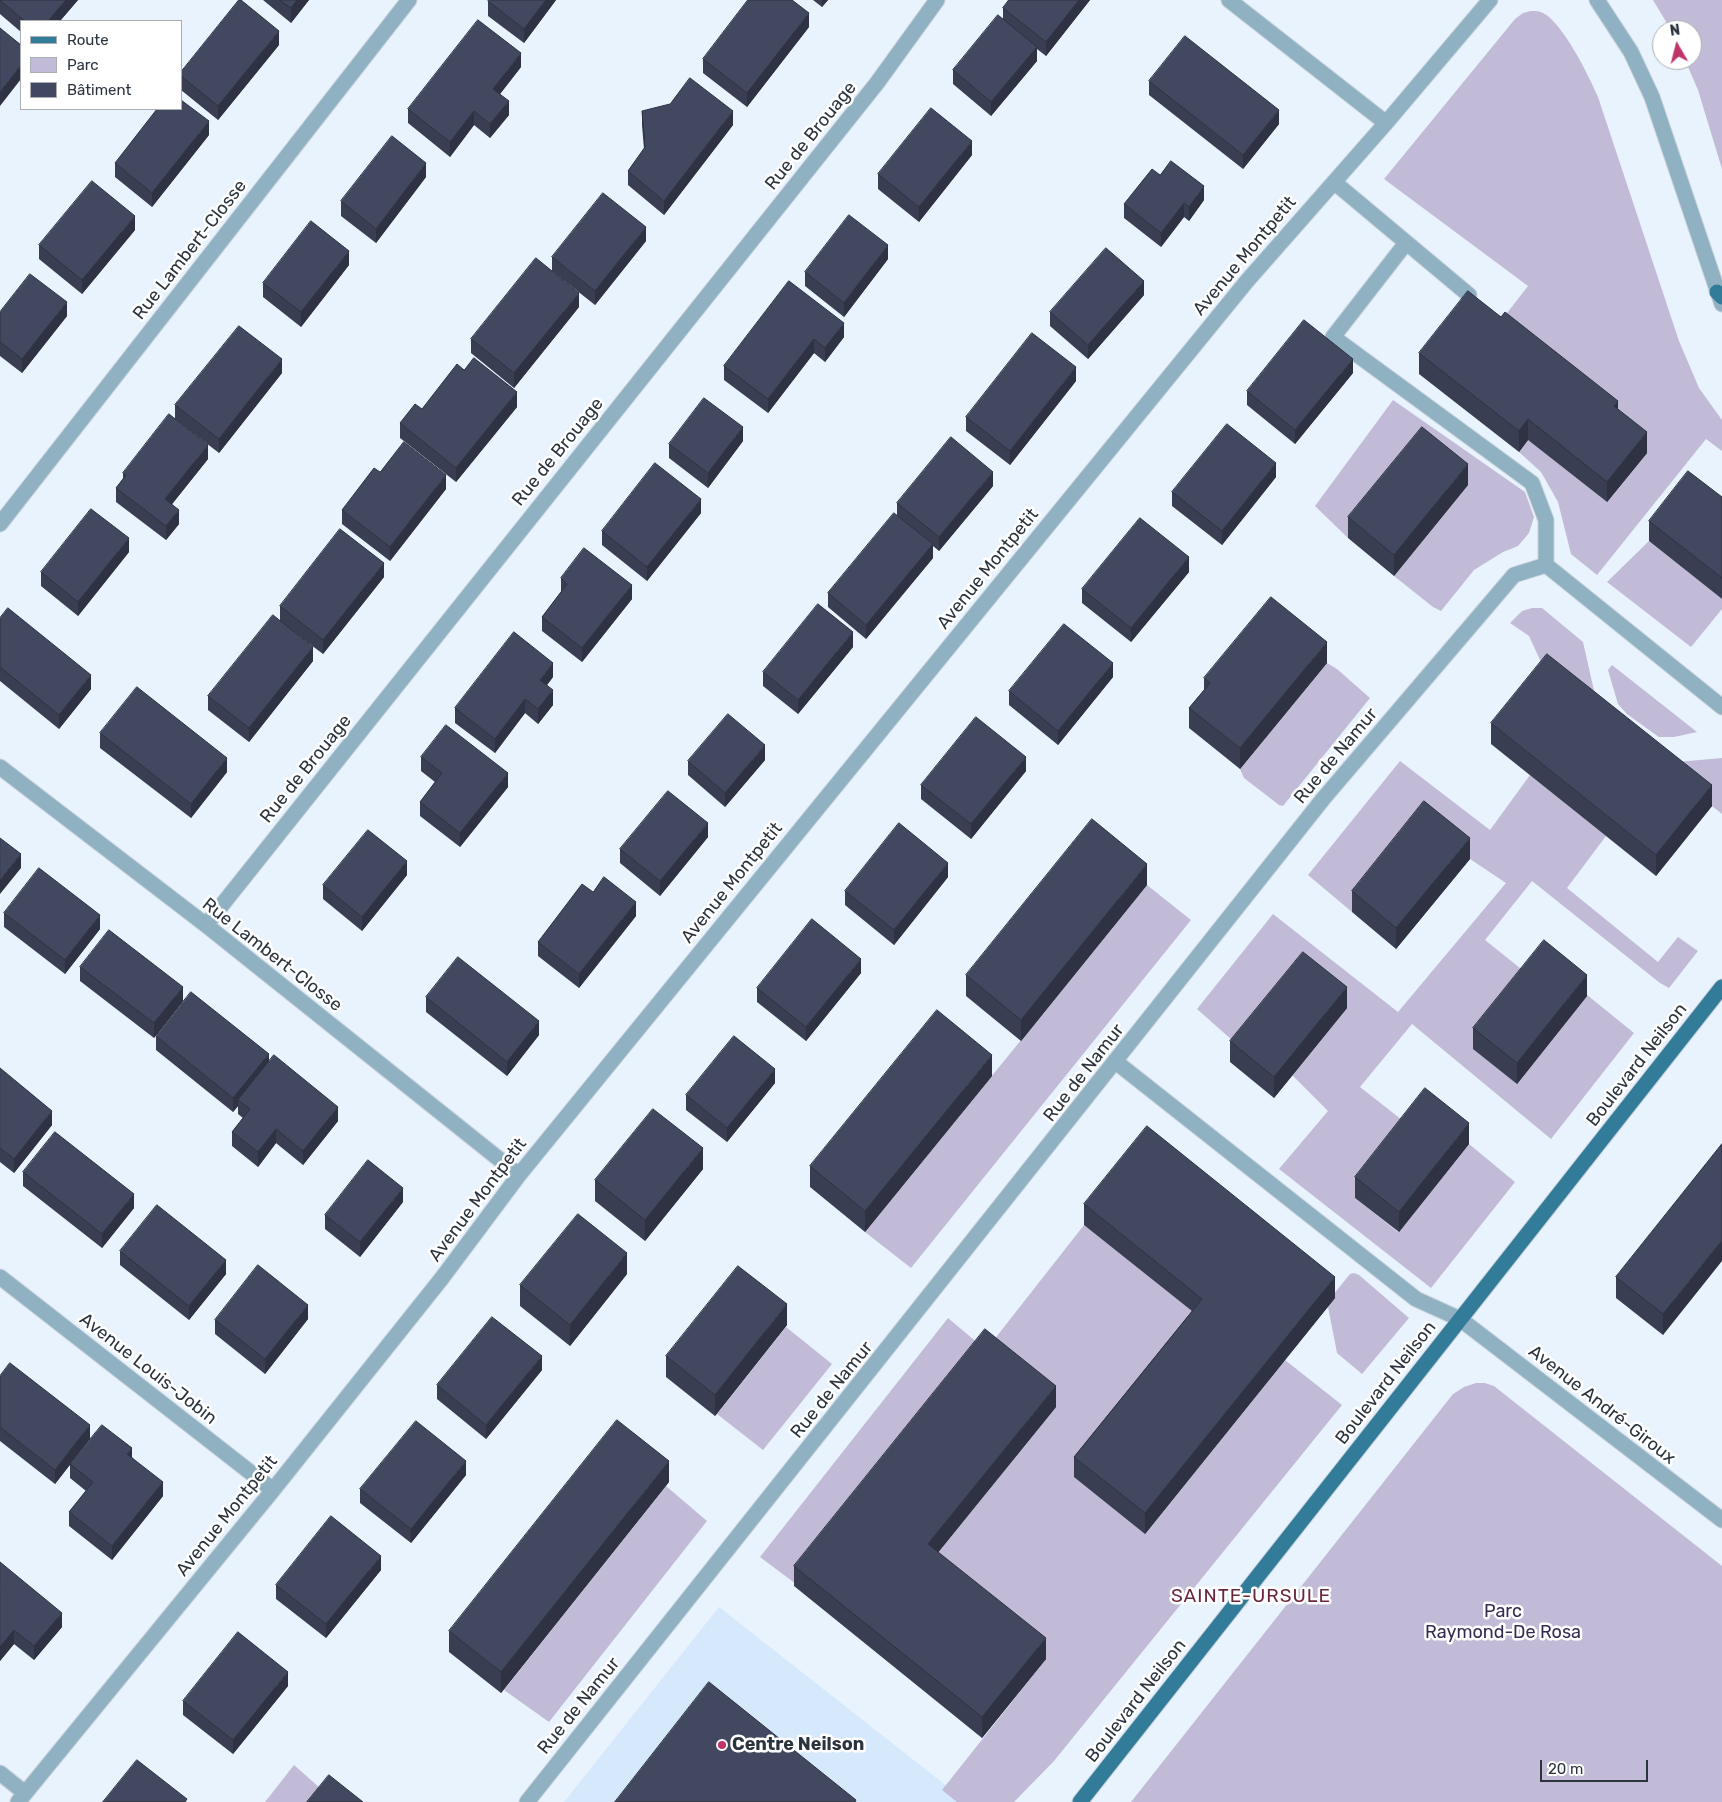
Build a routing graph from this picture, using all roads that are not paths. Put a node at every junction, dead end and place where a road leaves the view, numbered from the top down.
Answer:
1 (409, 0) edge
2 (937, 0) edge
3 (1229, 0) edge
4 (1490, 0) edge
5 (1597, 0) edge
6 (1386, 123) junction
7 (1334, 182) junction
8 (1406, 243) junction
9 (1469, 295) edge
10 (1720, 298) edge
11 (0, 524) edge
12 (1546, 565) junction
13 (1722, 707) edge
14 (0, 766) edge
15 (206, 926) junction
16 (1722, 987) edge
17 (1116, 1062) junction
18 (519, 1175) junction
19 (0, 1277) edge
20 (1460, 1319) junction
21 (273, 1490) junction
22 (1722, 1520) edge
23 (0, 1773) edge
24 (21, 1797) edge
25 (528, 1802) edge
26 (1080, 1802) edge

1 - 11 street, Rue Lambert-Closse
2 - 15 street, Rue de Brouage
3 - 6 street
4 - 6 street, Avenue Montpetit
5 - 10 street
6 - 7 street, Avenue Montpetit
7 - 8 street
7 - 18 street, Avenue Montpetit
8 - 9 street
8 - 12 street
12 - 13 street
12 - 17 street, Rue de Namur
14 - 15 street, Rue Lambert-Closse
15 - 18 street, Rue Lambert-Closse
16 - 20 main road, Boulevard Neilson
17 - 20 street, Avenue André-Giroux
17 - 25 street, Rue de Namur
18 - 21 street, Avenue Montpetit
19 - 21 street, Avenue Louis-Jobin
20 - 22 street, Avenue André-Giroux
20 - 26 main road, Boulevard Neilson
21 - 24 street, Avenue Montpetit
23 - 24 street

